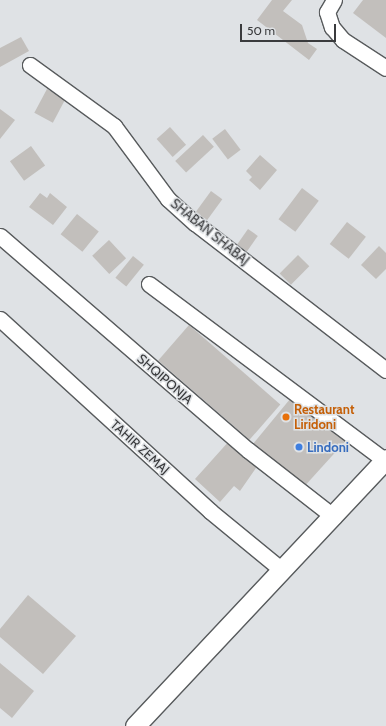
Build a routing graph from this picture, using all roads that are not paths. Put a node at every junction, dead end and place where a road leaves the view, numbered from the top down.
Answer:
1 (334, 0) edge
2 (30, 65) dead end
3 (386, 68) edge
4 (0, 236) edge
5 (149, 284) dead end
6 (0, 319) edge
7 (386, 370) edge
8 (386, 460) edge
9 (334, 517) junction
10 (283, 571) junction
11 (135, 726) edge

1 - 3 street
2 - 7 street, SHABAN SHABAJ
4 - 9 street, SHQIPONJA
5 - 8 street
6 - 10 street, TAHIR ZEMAJ
8 - 9 main road
9 - 10 main road
10 - 11 main road

